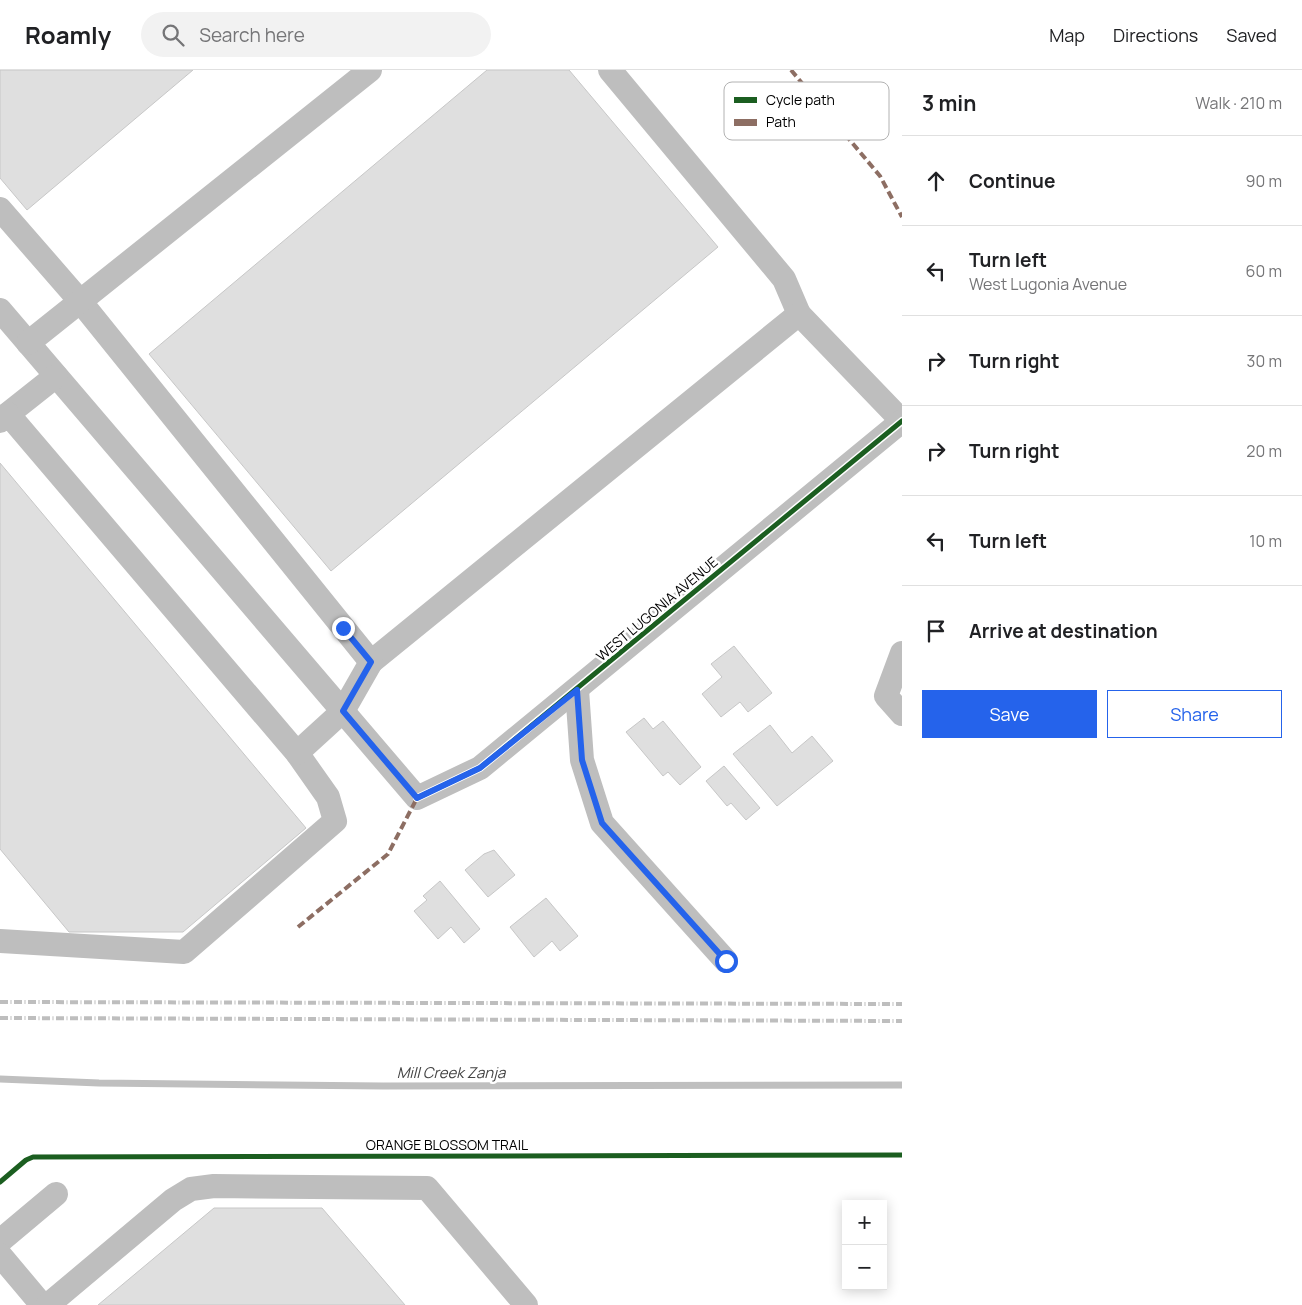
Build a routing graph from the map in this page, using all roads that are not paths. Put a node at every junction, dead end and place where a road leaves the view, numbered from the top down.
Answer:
1 (370, 70) edge
2 (610, 70) edge
3 (0, 209) edge
4 (80, 301) junction
5 (0, 310) edge
6 (799, 314) junction
7 (28, 343) junction
8 (56, 376) junction
9 (4, 418) edge
10 (902, 421) edge
11 (902, 653) edge
12 (371, 662) junction
13 (577, 690) junction
14 (343, 711) junction
15 (902, 714) edge
16 (297, 753) junction
17 (0, 941) edge
18 (726, 961) dead end
19 (56, 1194) dead end
20 (0, 1241) edge
21 (0, 1255) edge
22 (42, 1305) edge
23 (48, 1305) edge
24 (526, 1305) edge

1 - 4 street
2 - 6 street
3 - 4 street
4 - 7 street
4 - 12 street
5 - 7 street
6 - 10 street
6 - 12 street
7 - 8 street
8 - 9 street
8 - 14 street
9 - 16 street
10 - 13 street, WEST LUGONIA AVENUE
11 - 15 street
12 - 14 street
13 - 14 street, WEST LUGONIA AVENUE
13 - 18 street
14 - 16 street
16 - 17 street
19 - 20 street
21 - 22 street
23 - 24 street

